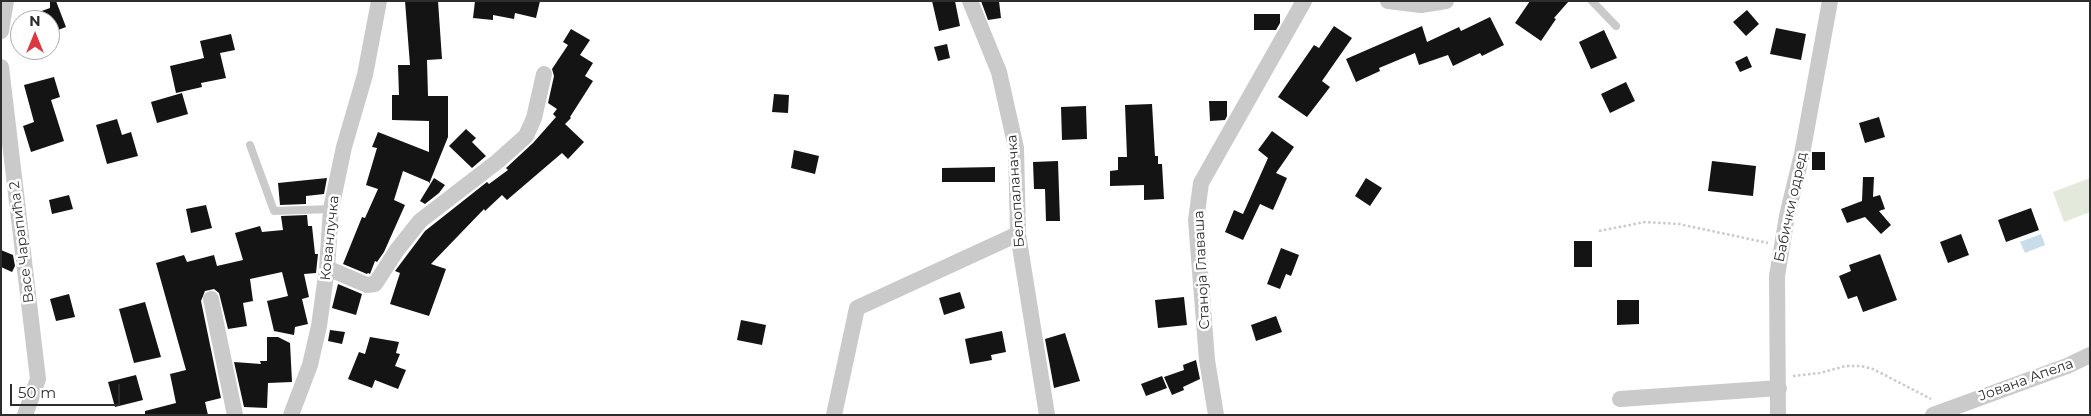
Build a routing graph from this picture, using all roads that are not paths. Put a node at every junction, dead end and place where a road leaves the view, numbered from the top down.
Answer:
1 (6, 1) edge
2 (378, 1) edge
3 (970, 1) edge
4 (1304, 1) edge
5 (1388, 1) edge
6 (1446, 1) edge
7 (1592, 1) edge
8 (1830, 1) edge
9 (1616, 26) dead end
10 (1, 31) edge
11 (1, 67) edge
12 (544, 74) dead end
13 (250, 145) dead end
14 (331, 208) junction
15 (1018, 234) junction
16 (327, 268) junction
17 (212, 299) dead end
18 (2090, 355) edge
19 (1778, 381) junction
20 (1620, 399) dead end
21 (26, 415) edge
22 (234, 415) edge
23 (291, 415) edge
24 (834, 415) edge
25 (1047, 415) edge
26 (1216, 415) edge
27 (1778, 415) edge
28 (1933, 415) edge

1 - 10 street
2 - 14 street, Кованлучка
3 - 15 street, Белопаланачка
4 - 26 street, Станоја Главаша
5 - 6 street
7 - 9 lane
8 - 19 street, Бабички одред
11 - 21 street, Васе Чарапића 2
12 - 16 street
13 - 14 lane
14 - 16 street, Кованлучка
15 - 24 street
15 - 25 street, Белопаланачка
16 - 23 street, Кованлучка
17 - 22 street
18 - 28 street, Јована Апела
19 - 20 street
19 - 27 street, Бабички одред

